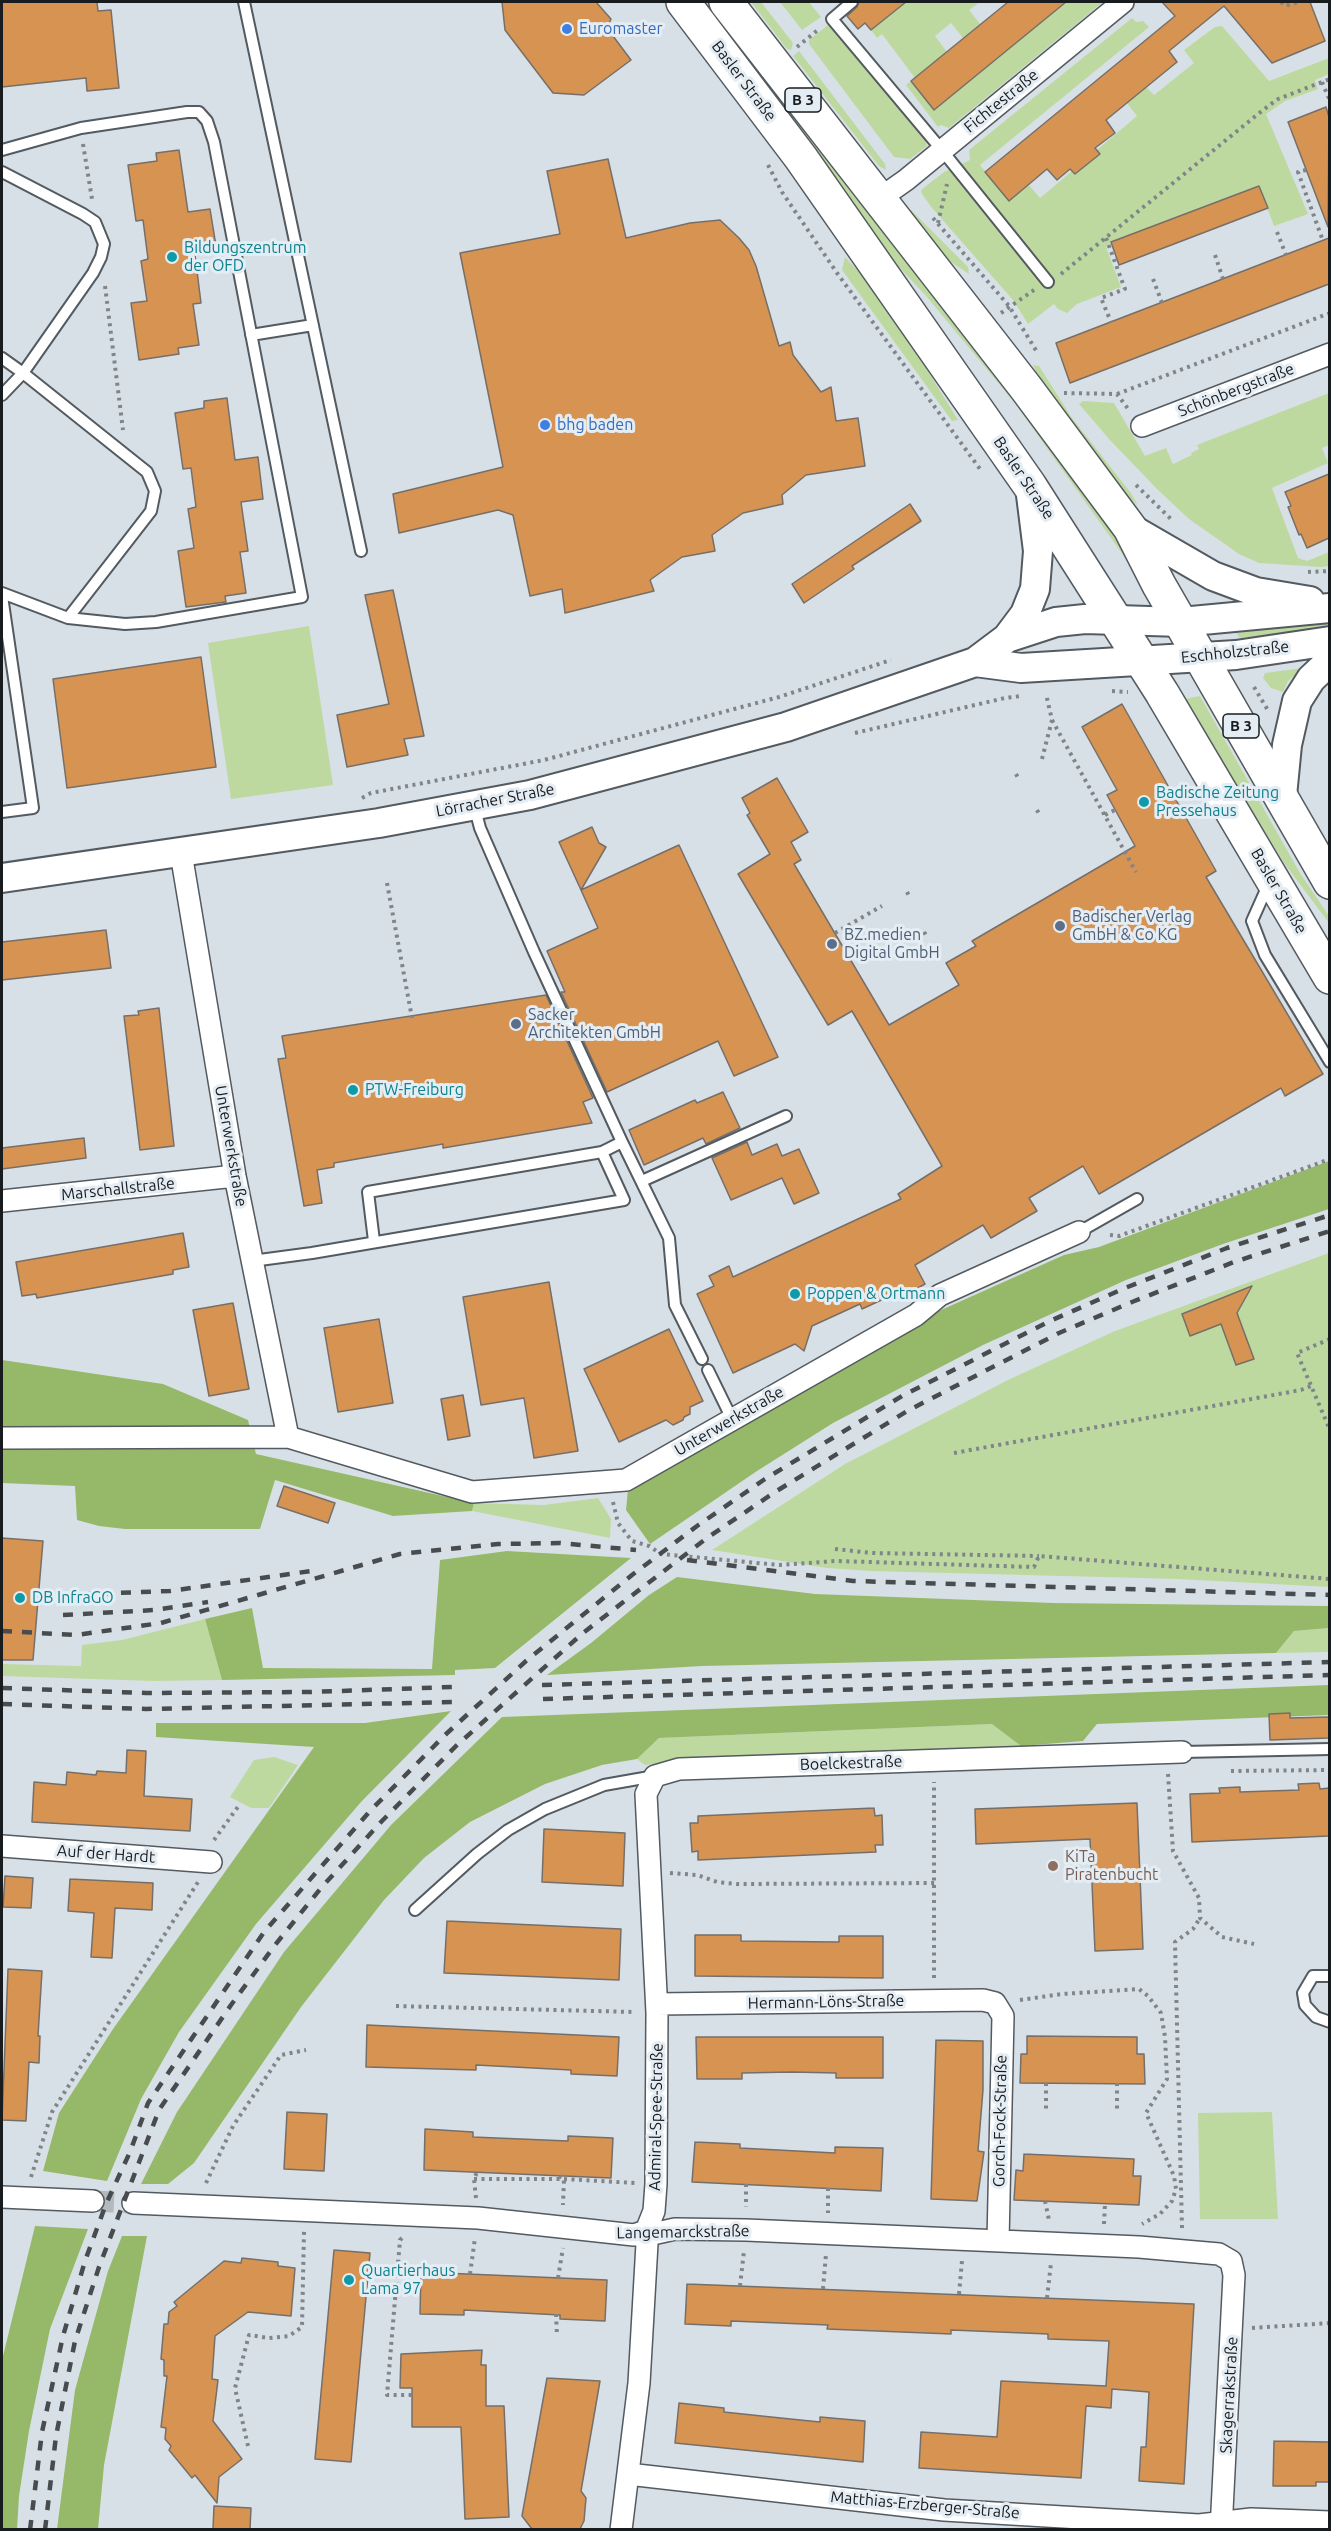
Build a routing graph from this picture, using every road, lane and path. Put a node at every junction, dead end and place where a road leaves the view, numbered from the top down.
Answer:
1 (244, 2) edge
2 (683, 2) edge
3 (726, 2) edge
4 (852, 2) edge
5 (1123, 2) edge
6 (1281, 2) edge
7 (1298, 2) edge
8 (831, 19) junction
9 (794, 50) dead end
10 (1329, 79) edge
11 (1322, 82) junction
12 (1329, 101) edge
13 (81, 128) junction
14 (2, 150) edge
15 (946, 156) junction
16 (768, 164) dead end
17 (1306, 170) dead end
18 (2, 172) edge
19 (879, 199) junction
20 (929, 214) dead end
21 (95, 222) junction
22 (938, 224) junction
23 (1277, 231) dead end
24 (1106, 238) junction
25 (1323, 241) dead end
26 (1215, 255) dead end
27 (1286, 255) dead end
28 (101, 257) junction
29 (1153, 279) dead end
30 (1223, 279) dead end
31 (1048, 282) junction
32 (1161, 303) dead end
33 (1329, 314) edge
34 (1111, 322) dead end
35 (313, 325) junction
36 (251, 335) junction
37 (1329, 354) edge
38 (2, 358) edge
39 (23, 373) junction
40 (1063, 393) dead end
41 (1117, 394) junction
42 (2, 395) edge
43 (1142, 426) joint
44 (126, 455) junction
45 (981, 470) dead end
46 (1030, 486) junction
47 (1130, 528) junction
48 (361, 551) dead end
49 (2, 595) edge
50 (1329, 606) edge
51 (68, 618) junction
52 (1115, 619) junction
53 (1181, 622) junction
54 (1007, 638) junction
55 (1329, 641) edge
56 (1201, 656) junction
57 (900, 658) dead end
58 (1141, 660) junction
59 (1329, 661) edge
60 (975, 662) junction
61 (1250, 681) dead end
62 (1036, 695) dead end
63 (1025, 696) dead end
64 (1272, 717) dead end
65 (1052, 720) junction
66 (854, 734) dead end
67 (1042, 759) dead end
68 (1282, 796) junction
69 (354, 802) dead end
70 (474, 805) junction
71 (1115, 810) dead end
72 (2, 812) edge
73 (1105, 815) junction
74 (181, 853) junction
75 (1136, 872) dead end
76 (2, 878) edge
77 (1272, 878) junction
78 (1329, 882) edge
79 (387, 883) dead end
80 (907, 892) dead end
81 (910, 898) dead end
82 (882, 906) dead end
83 (924, 932) dead end
84 (835, 933) dead end
85 (927, 937) dead end
86 (1329, 977) edge
87 (412, 1018) dead end
88 (1329, 1062) edge
89 (786, 1116) dead end
90 (622, 1142) junction
91 (602, 1152) junction
92 (1329, 1159) edge
93 (236, 1176) junction
94 (642, 1181) junction
95 (1137, 1199) dead end
96 (2, 1201) edge
97 (1079, 1232) junction
98 (374, 1241) junction
99 (252, 1261) junction
100 (1329, 1339) edge
101 (702, 1359) dead end
102 (708, 1370) dead end
103 (1311, 1386) junction
104 (732, 1419) junction
105 (1329, 1430) edge
106 (288, 1437) junction
107 (2, 1438) edge
108 (954, 1453) dead end
109 (613, 1481) junction
110 (835, 1549) dead end
111 (1039, 1556) junction
112 (1329, 1579) edge
113 (1329, 1749) edge
114 (1175, 1752) junction
115 (934, 1760) junction
116 (655, 1776) junction
117 (240, 1804) dead end
118 (2, 1846) edge
119 (211, 1862) junction
120 (652, 1872) junction
121 (935, 1883) junction
122 (415, 1910) dead end
123 (1200, 1918) junction
124 (1254, 1944) dead end
125 (1329, 1976) edge
126 (934, 2001) junction
127 (995, 2003) junction
128 (396, 2006) dead end
129 (657, 2008) junction
130 (1329, 2022) edge
131 (306, 2050) dead end
132 (1046, 2083) dead end
133 (1117, 2083) dead end
134 (1046, 2112) dead end
135 (1117, 2112) dead end
136 (559, 2176) dead end
137 (474, 2179) dead end
138 (564, 2179) junction
139 (656, 2184) junction
140 (2, 2197) edge
141 (25, 2198) junction
142 (93, 2201) tunnel mouth
143 (133, 2203) tunnel mouth
144 (195, 2206) junction
145 (304, 2210) junction
146 (423, 2216) junction
147 (478, 2218) junction
148 (1141, 2225) dead end
149 (562, 2229) junction
150 (746, 2230) junction
151 (648, 2232) junction
152 (828, 2233) junction
153 (964, 2239) junction
154 (998, 2241) junction
155 (1054, 2244) junction
156 (1182, 2250) junction
157 (1231, 2261) joint
158 (470, 2274) dead end
159 (558, 2278) dead end
160 (740, 2286) dead end
161 (823, 2289) dead end
162 (959, 2294) dead end
163 (1047, 2298) dead end
164 (555, 2314) dead end
165 (1329, 2324) edge
166 (1253, 2328) dead end
167 (557, 2336) dead end
168 (416, 2396) dead end
169 (248, 2446) dead end
170 (628, 2474) junction
171 (1329, 2522) edge
172 (1222, 2526) edge
173 (621, 2529) edge

1 - 35 lane
2 - 46 main road, Basler Straße / B 3
3 - 19 main road, Basler Straße / B 3
4 - 8 lane
5 - 15 street, Fichtestraße
6 - 7 path
8 - 9 path
8 - 15 lane
10 - 11 path
11 - 12 path
11 - 24 path
13 - 14 lane
13 - 21 path
13 - 36 lane
15 - 19 street, Fichtestraße
15 - 22 path
15 - 31 lane
16 - 45 path
17 - 25 path
18 - 21 lane
19 - 47 main road, Basler Straße / B 3
20 - 22 path
21 - 28 lane
22 - 31 path
23 - 27 path
24 - 31 path
24 - 34 path
26 - 30 path
28 - 39 lane
28 - 44 path
29 - 32 path
33 - 41 path
35 - 36 lane
35 - 48 lane
36 - 51 lane
37 - 43 street, Schönbergstraße
38 - 39 lane
39 - 42 lane
39 - 44 lane
40 - 41 path
41 - 43 path
44 - 51 lane
46 - 52 main road, Basler Straße / B 3
46 - 54 street
47 - 50 street
47 - 53 main road, Basler Straße / B 3
49 - 51 lane
49 - 72 lane
50 - 53 street, Eschholzstraße
52 - 53 street, Lörracher Straße
52 - 54 street, Lörracher Straße
52 - 58 main road, Basler Straße / B 3
53 - 56 main road, Basler Straße / B 3
54 - 60 street, Lörracher Straße
55 - 56 street, Eschholzstraße
56 - 58 street, Eschholzstraße
56 - 68 main road, Basler Straße / B 3
57 - 69 path
58 - 60 street, Lörracher Straße
58 - 77 main road, Basler Straße / B 3
59 - 68 street
60 - 70 street, Lörracher Straße
61 - 64 path
62 - 65 path
63 - 66 path
65 - 67 path
65 - 73 path
68 - 78 main road, Basler Straße / B 3
70 - 74 street, Lörracher Straße
70 - 90 lane
71 - 73 path
73 - 75 path
74 - 76 street, Lörracher Straße
74 - 93 street, Unterwerkstraße
77 - 86 main road, Basler Straße / B 3
77 - 88 lane
79 - 87 path
80 - 81 path
82 - 84 path
83 - 85 path
89 - 94 lane
90 - 91 lane
90 - 94 lane
91 - 98 lane
91 - 98 lane
92 - 97 path
93 - 96 street, Marschallstraße
93 - 99 street, Unterwerkstraße
94 - 101 lane
95 - 97 lane, Unterwerkstraße
97 - 104 street, Unterwerkstraße
98 - 99 lane
99 - 106 street, Unterwerkstraße
100 - 103 path
102 - 104 lane
103 - 105 path
103 - 108 path
104 - 109 street, Unterwerkstraße
106 - 107 street, Unterwerkstraße
106 - 109 street, Unterwerkstraße
109 - 111 path
110 - 111 path
111 - 112 path
113 - 114 lane, Boelckestraße
114 - 115 street, Boelckestraße
114 - 123 path
115 - 116 street, Boelckestraße
115 - 121 path
116 - 120 street, Admiral-Spee-Straße
116 - 122 lane, Boelckestraße
117 - 119 path
118 - 119 street, Auf der Hardt
119 - 141 path
120 - 121 path
120 - 129 street, Admiral-Spee-Straße
121 - 126 path
123 - 124 path
123 - 156 path
125 - 130 lane
126 - 127 street, Hermann-Löns-Straße
126 - 129 street, Hermann-Löns-Straße
127 - 148 path
127 - 154 street, Gorch-Fock-Straße
128 - 129 path
129 - 139 street, Admiral-Spee-Straße
131 - 144 path
132 - 134 path
133 - 135 path
136 - 138 path
137 - 138 path
138 - 139 path
138 - 149 path
139 - 151 street, Admiral-Spee-Straße
140 - 141 street
141 - 142 street
143 - 144 street, Langemarckstraße
144 - 145 street, Langemarckstraße
145 - 146 street, Langemarckstraße
145 - 169 path
146 - 147 street, Langemarckstraße
146 - 168 path
147 - 149 street, Langemarckstraße
147 - 158 path
149 - 151 street, Langemarckstraße
149 - 159 path
150 - 151 street, Langemarckstraße
150 - 152 street, Langemarckstraße
150 - 160 path
151 - 170 street, Admiral-Spee-Straße
152 - 153 street, Langemarckstraße
152 - 161 path
153 - 154 street, Langemarckstraße
153 - 162 path
154 - 155 street, Langemarckstraße
155 - 156 street, Langemarckstraße
155 - 163 path
156 - 157 street, Langemarckstraße
157 - 172 street, Skagerrakstraße
164 - 167 path
165 - 166 path
170 - 172 street, Matthias-Erzberger-Straße
170 - 173 street, Admiral-Spee-Straße
171 - 172 street, Matthias-Erzberger-Straße

